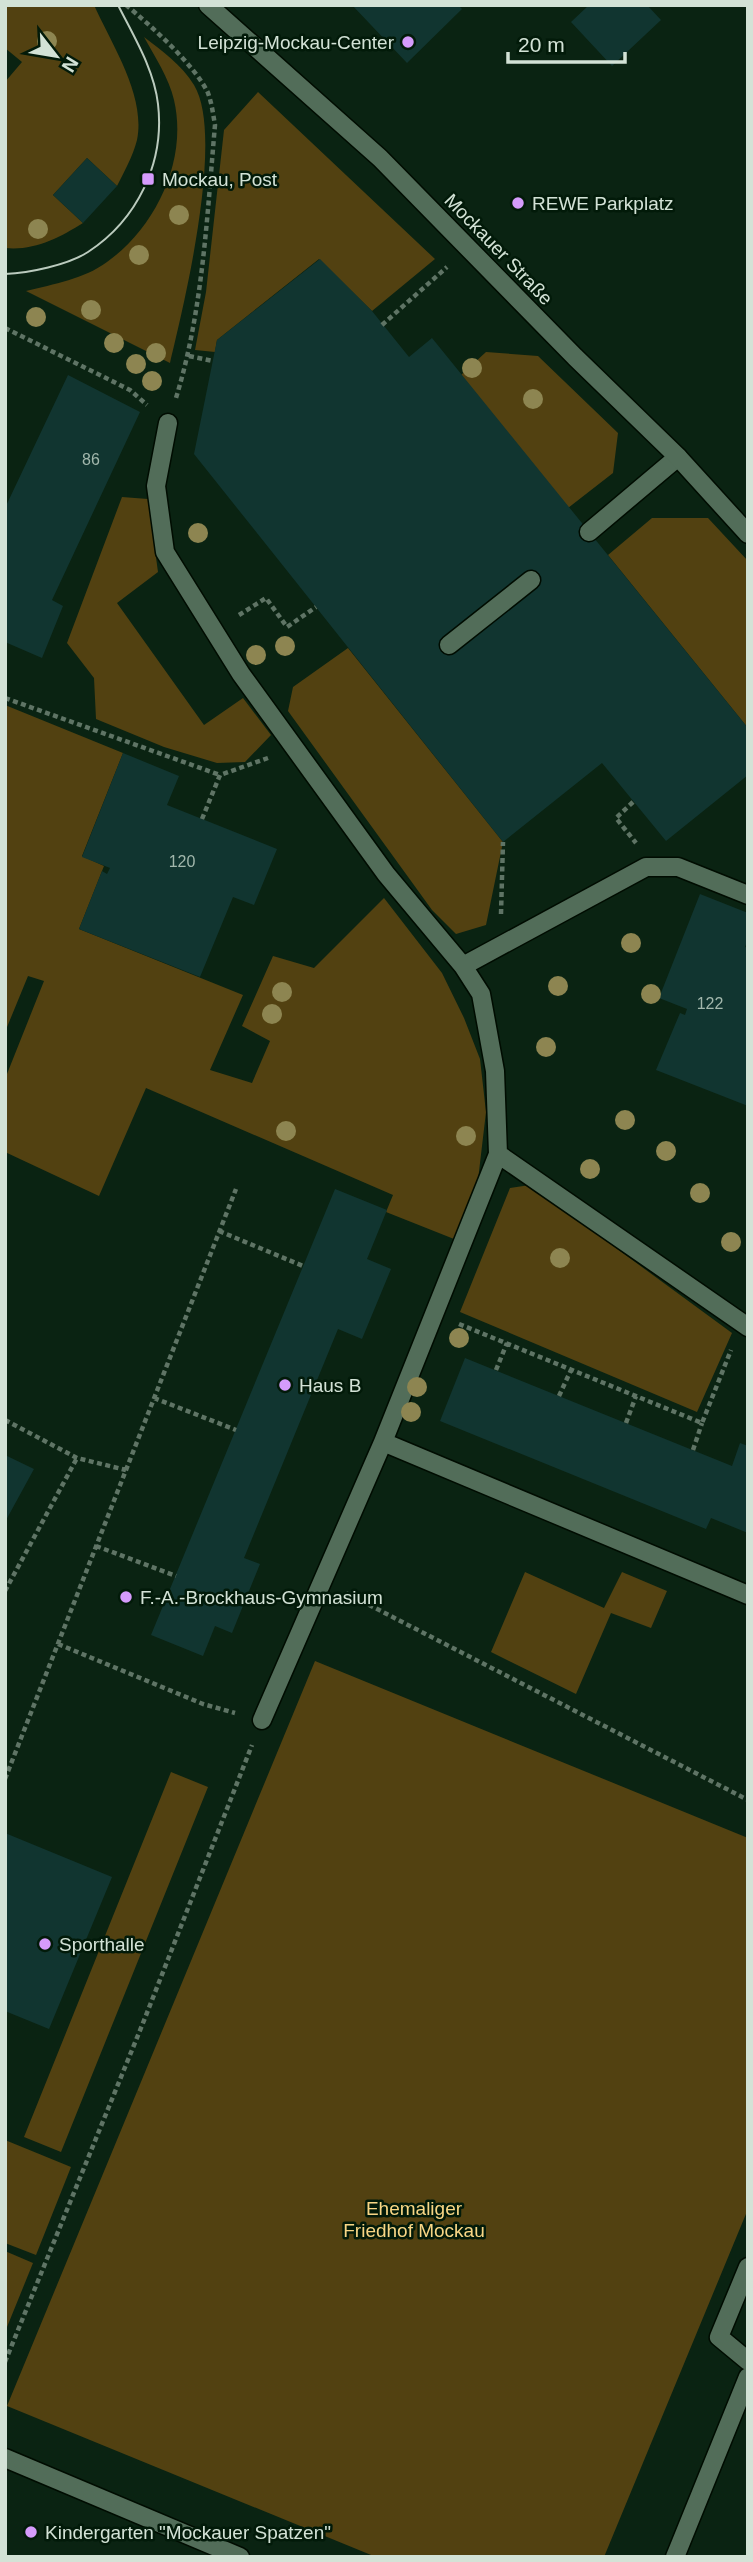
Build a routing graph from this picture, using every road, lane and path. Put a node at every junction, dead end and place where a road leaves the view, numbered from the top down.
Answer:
1 (126, 5) edge
2 (208, 5) edge
3 (468, 248) junction
4 (382, 324) dead end
5 (5, 328) edge
6 (189, 356) junction
7 (213, 361) dead end
8 (168, 423) junction
9 (678, 457) junction
10 (589, 532) dead end
11 (748, 534) edge
12 (531, 580) dead end
13 (316, 607) dead end
14 (214, 630) junction
15 (449, 646) dead end
16 (5, 698) edge
17 (295, 748) junction
18 (220, 775) junction
19 (633, 802) dead end
20 (202, 819) dead end
21 (503, 842) dead end
22 (642, 850) dead end
23 (748, 895) edge
24 (502, 945) junction
25 (463, 966) junction
26 (498, 1154) junction
27 (236, 1189) dead end
28 (219, 1231) junction
29 (303, 1266) dead end
30 (748, 1327) edge
31 (471, 1329) dead end
32 (507, 1343) junction
33 (496, 1370) dead end
34 (571, 1370) junction
35 (721, 1375) dead end
36 (559, 1396) dead end
37 (636, 1396) junction
38 (154, 1398) junction
39 (5, 1420) edge
40 (626, 1423) dead end
41 (702, 1423) junction
42 (236, 1430) dead end
43 (383, 1442) junction
44 (693, 1450) dead end
45 (77, 1458) junction
46 (126, 1470) junction
47 (96, 1546) junction
48 (176, 1576) dead end
49 (324, 1581) junction
50 (5, 1591) edge
51 (748, 1595) edge
52 (58, 1644) junction
53 (262, 1720) junction
54 (5, 1779) edge
55 (748, 1800) edge
56 (748, 2267) edge
57 (748, 2361) edge
58 (5, 2362) edge
59 (748, 2377) edge
60 (5, 2458) edge
61 (240, 2557) edge
62 (675, 2557) edge

1 - 6 path
2 - 3 street, Mockauer Straße
3 - 4 path
3 - 9 street, Mockauer Straße
5 - 8 path
6 - 7 path
6 - 8 path
8 - 14 street
9 - 10 street
9 - 11 street, Mockauer Straße
12 - 15 street
13 - 14 path
14 - 17 street
16 - 18 path
17 - 18 path
17 - 25 street
18 - 20 path
19 - 22 path
21 - 24 path
23 - 24 street
24 - 25 street
25 - 26 street
26 - 30 street
26 - 43 street
27 - 28 path
28 - 29 path
28 - 38 path
31 - 32 path
32 - 33 path
32 - 34 path
34 - 36 path
34 - 37 path
35 - 41 path
37 - 40 path
37 - 41 path
38 - 42 path
38 - 46 path
39 - 45 path
41 - 44 path
43 - 49 street
43 - 51 street
45 - 46 path
45 - 50 path
46 - 47 path
47 - 48 path
47 - 52 path
49 - 53 street
49 - 55 path
52 - 53 path
52 - 54 path
53 - 58 path
56 - 57 street
59 - 62 street
60 - 61 street

